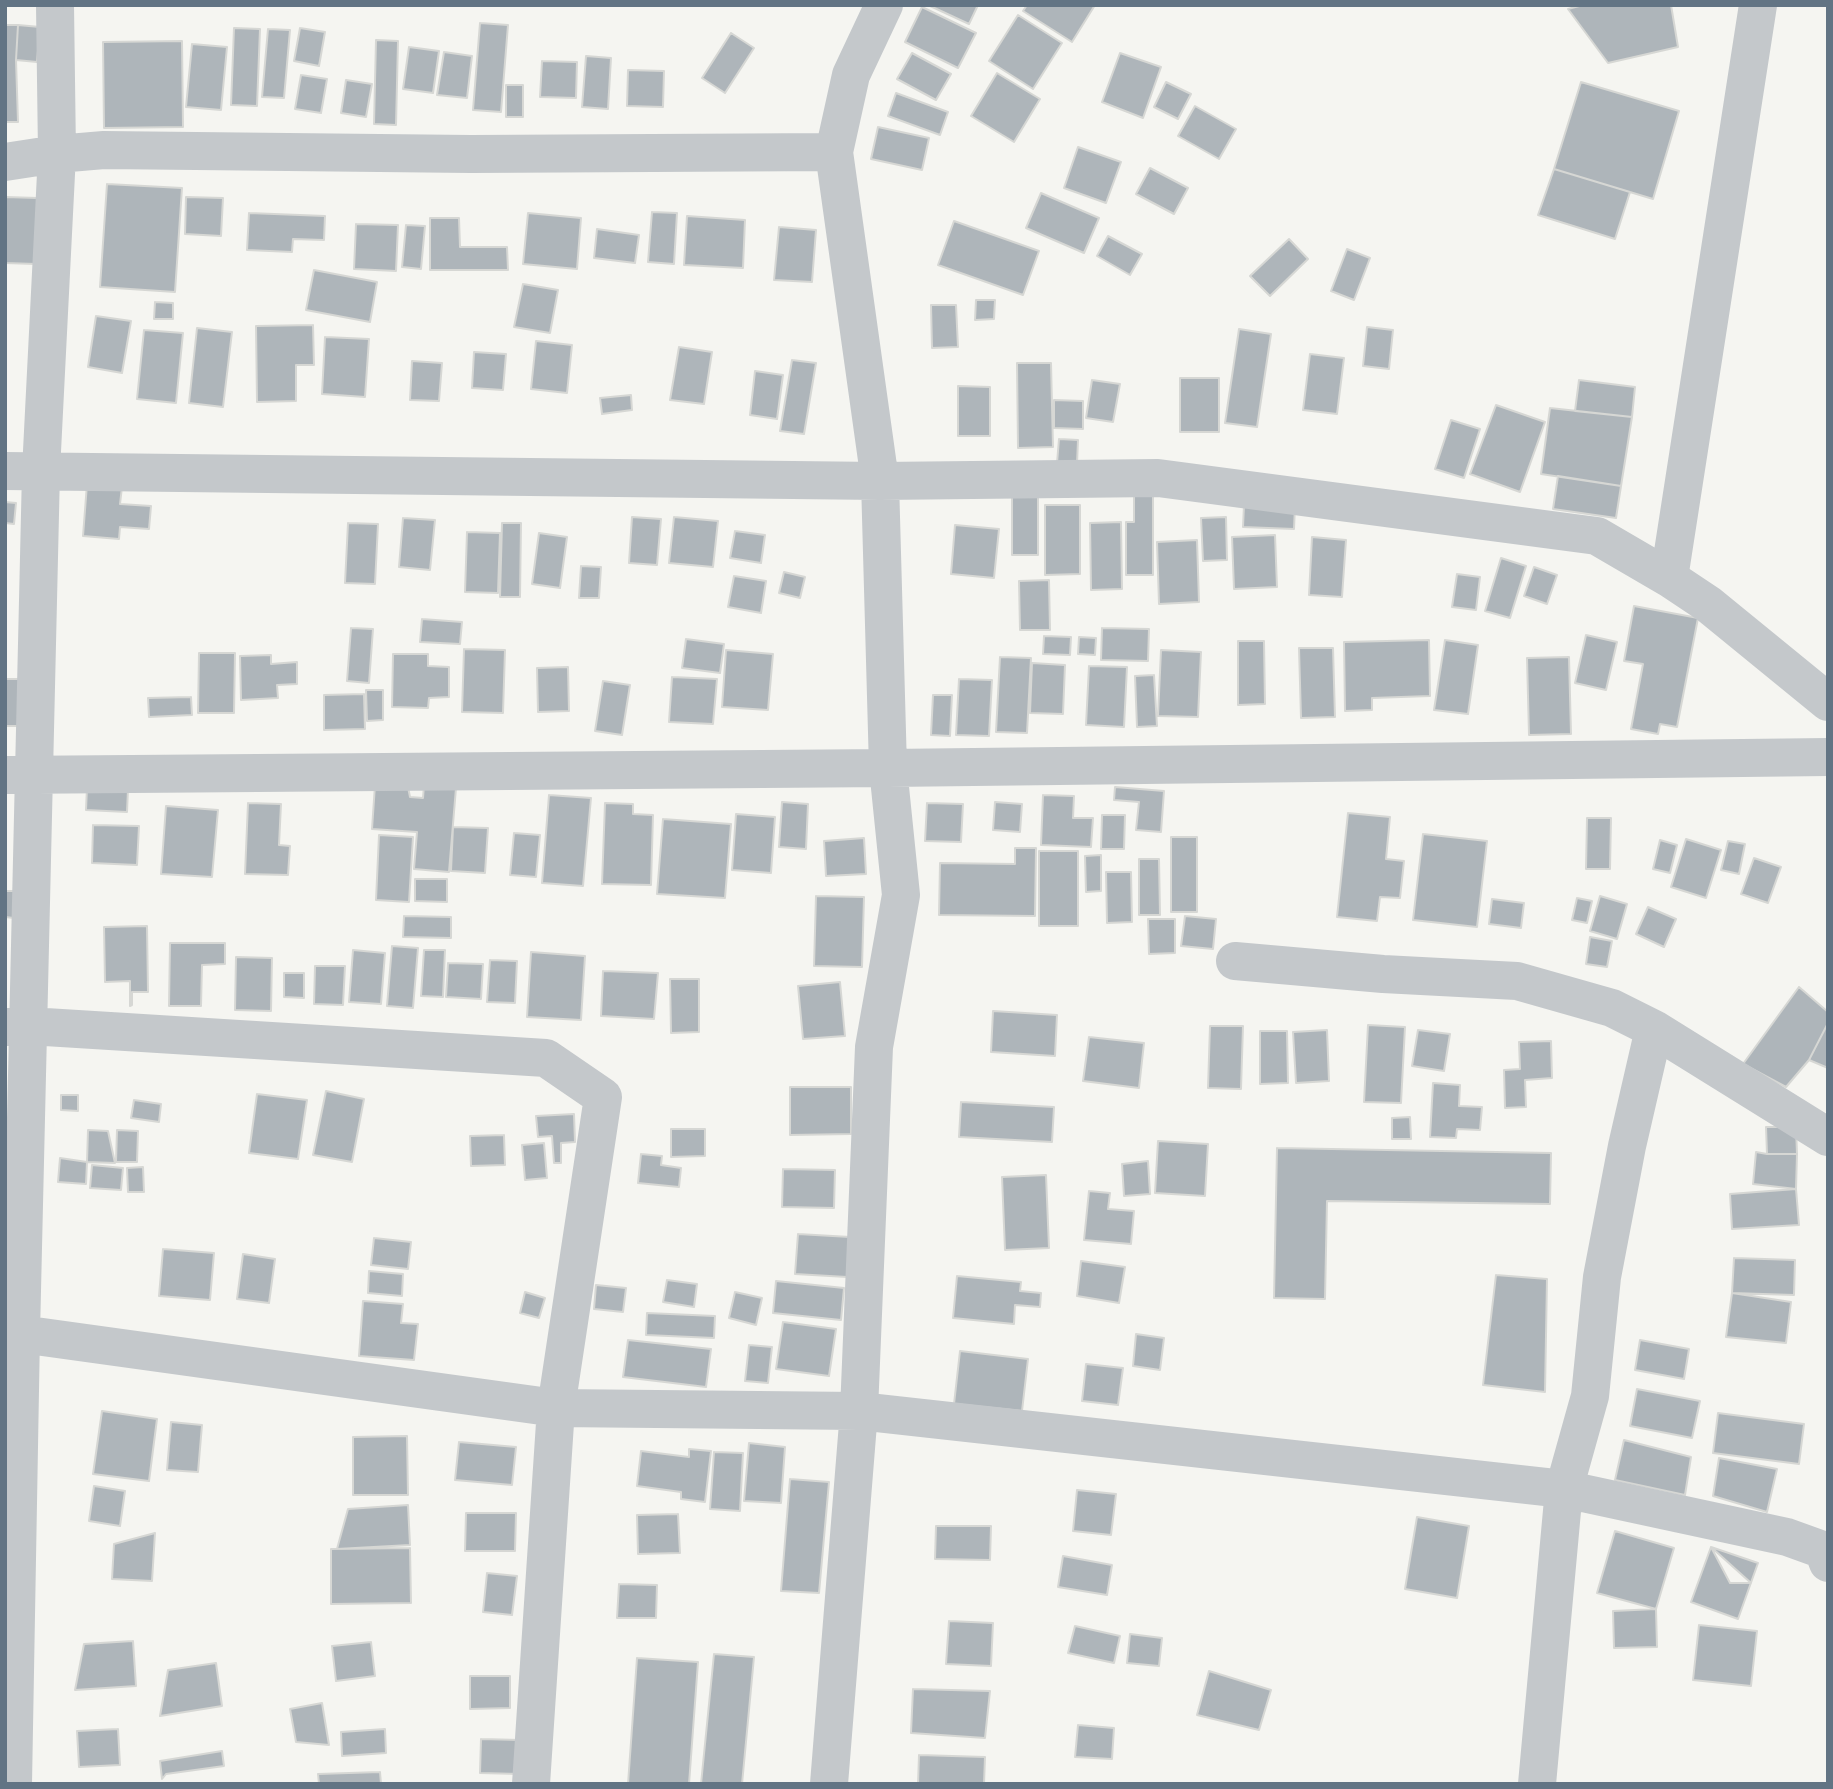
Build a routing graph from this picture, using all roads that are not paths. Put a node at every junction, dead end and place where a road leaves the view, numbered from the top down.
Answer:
1 (55, 5) edge
2 (884, 5) edge
3 (1758, 5) edge
4 (834, 152) junction
5 (57, 154) junction
6 (5, 162) edge
7 (23, 471) edge
8 (880, 481) junction
9 (1669, 578) junction
10 (1828, 702) edge
11 (1828, 757) edge
12 (888, 768) junction
13 (20, 775) edge
14 (1235, 961) dead end
15 (17, 1026) edge
16 (1654, 1029) junction
17 (1828, 1137) edge
18 (13, 1334) edge
19 (555, 1408) junction
20 (859, 1411) junction
21 (1564, 1489) junction
22 (1828, 1563) edge
23 (10, 1668) edge
24 (13, 1784) edge
25 (531, 1784) edge
26 (828, 1784) edge
27 (1536, 1784) edge

1 - 5 street
2 - 4 street
3 - 9 street
4 - 5 street
4 - 8 street
5 - 6 street
5 - 7 street
7 - 8 street
7 - 13 street
8 - 9 street
8 - 12 street
9 - 10 street
11 - 12 street
12 - 13 street
12 - 20 street
13 - 15 street
14 - 16 street
15 - 18 street
15 - 19 street
16 - 17 street
16 - 21 street
18 - 19 street
18 - 23 street
19 - 20 street
19 - 25 street
20 - 21 street
20 - 26 street
21 - 22 street
21 - 27 street
23 - 24 street

